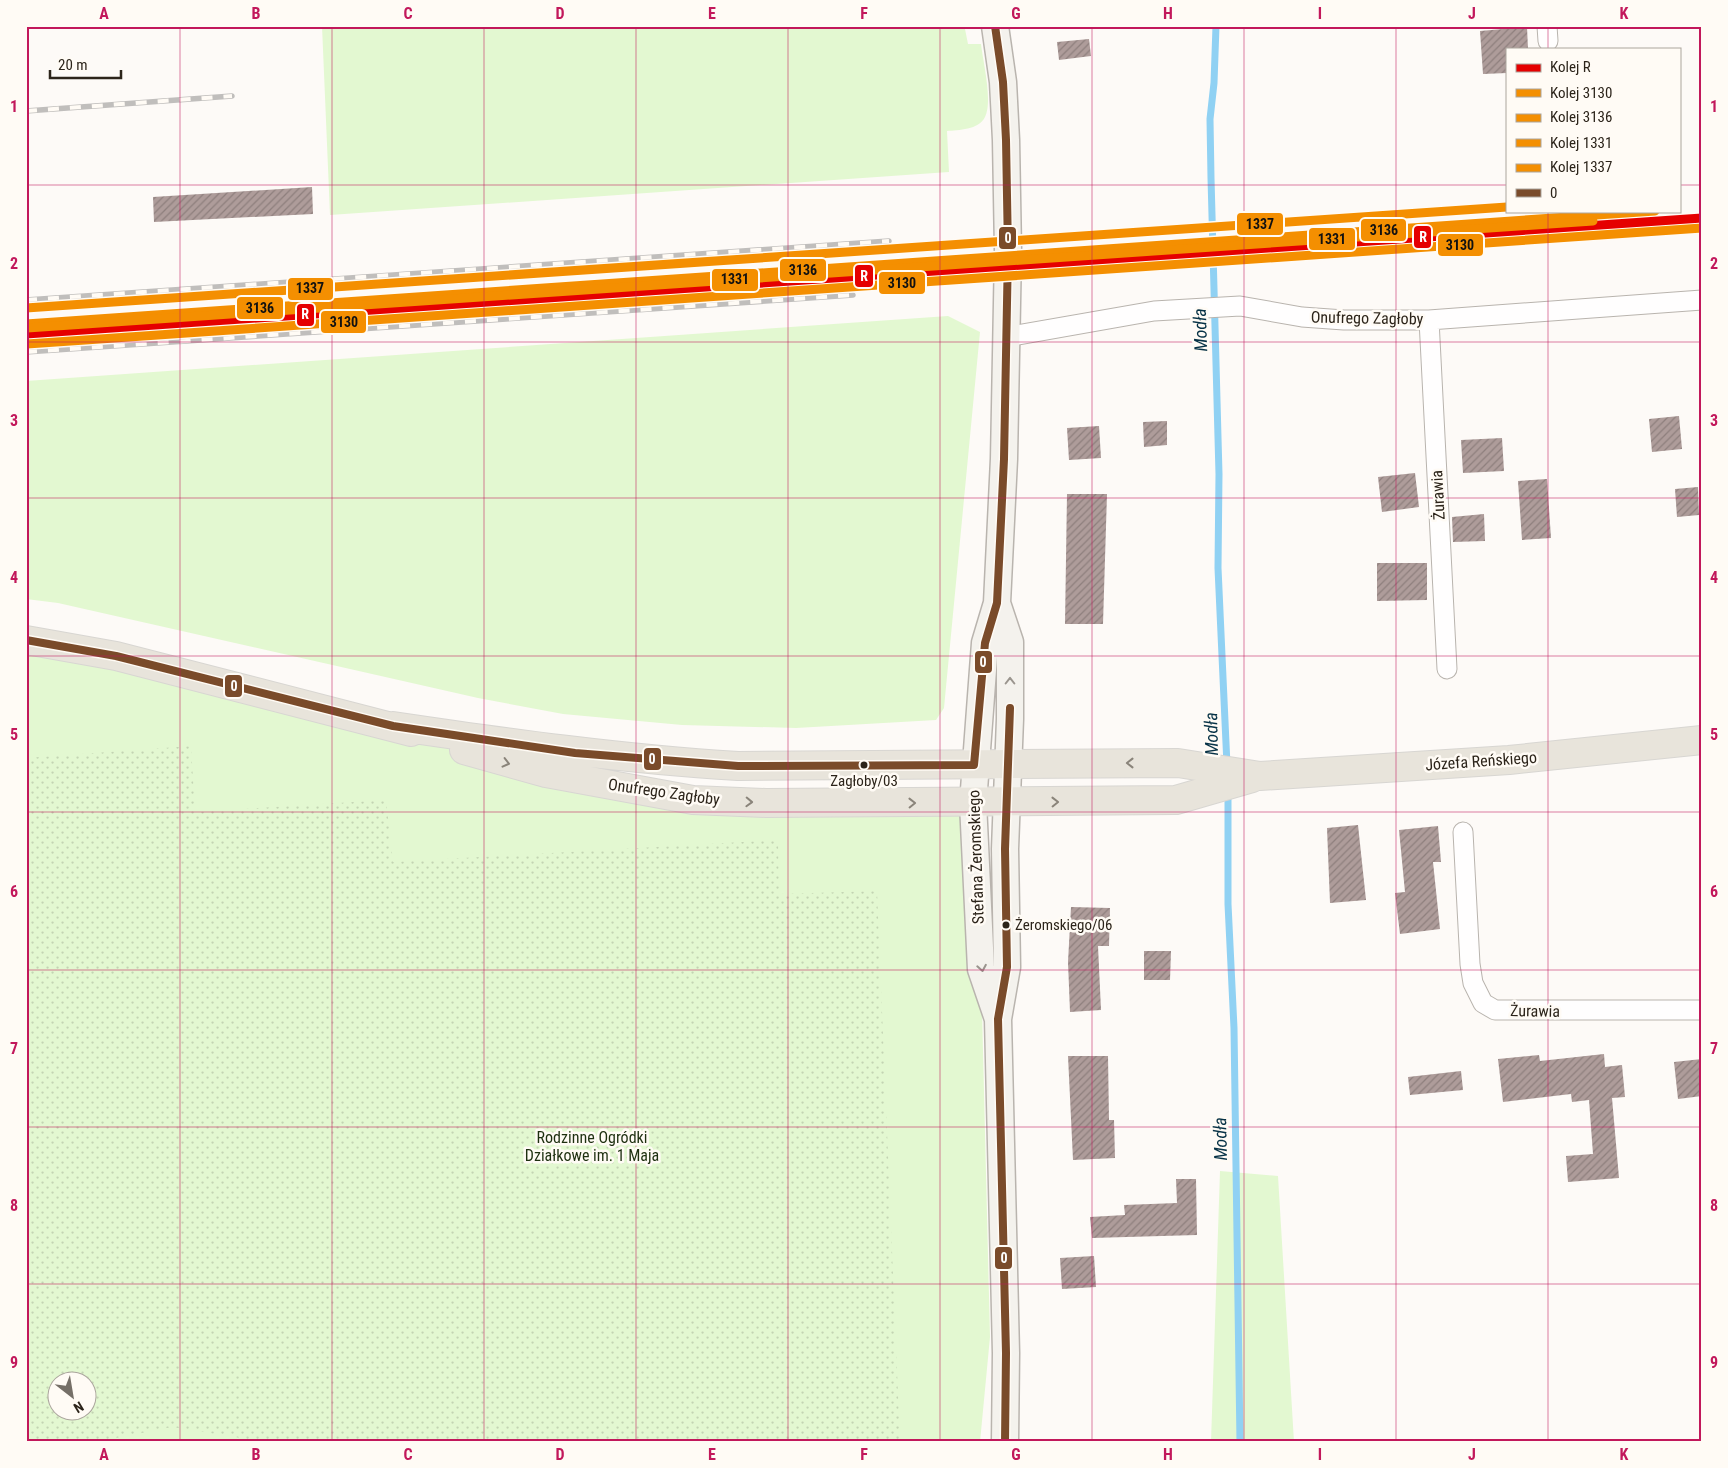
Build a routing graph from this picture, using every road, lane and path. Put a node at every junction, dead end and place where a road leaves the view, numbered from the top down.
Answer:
1 (995, 26) edge
2 (1702, 300) edge
3 (1429, 320) junction
4 (1006, 337) junction
5 (997, 603) junction
6 (26, 640) edge
7 (1448, 669) dead end
8 (393, 726) junction
9 (1702, 740) edge
10 (974, 765) junction
11 (1008, 765) junction
12 (1260, 776) junction
13 (973, 803) junction
14 (1006, 803) junction
15 (1464, 832) dead end
16 (1702, 1010) edge
17 (998, 1020) junction
18 (1005, 1442) edge

1 - 4 street, Stefana Żeromskiego
2 - 3 street, Onufrego Zagłoby
3 - 4 street, Onufrego Zagłoby
3 - 7 street, Żurawia
4 - 5 street, Stefana Żeromskiego
5 - 10 street, Stefana Żeromskiego
11 -> 5 street, Stefana Żeromskiego
6 - 8 main road, Onufrego Zagłoby
8 - 10 main road, Onufrego Zagłoby
8 -> 13 main road, Onufrego Zagłoby
9 - 12 main road, Józefa Reńskiego
10 - 11 main road, Józefa Reńskiego
10 - 13 street, Stefana Żeromskiego
12 -> 11 main road, Józefa Reńskiego
11 - 14 street, Stefana Żeromskiego
14 -> 12 main road, Józefa Reńskiego
13 - 14 main road, Józefa Reńskiego
13 -> 17 street, Stefana Żeromskiego
14 - 17 street, Stefana Żeromskiego
15 - 16 street, Żurawia
17 - 18 street, Stefana Żeromskiego

